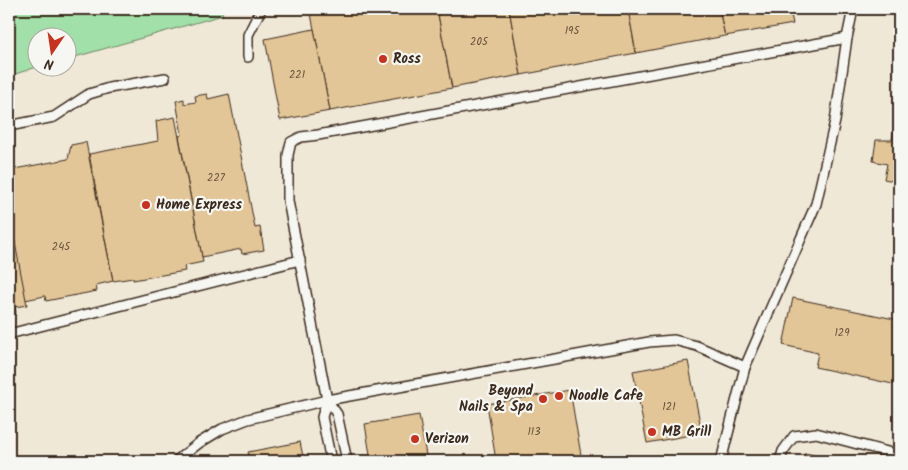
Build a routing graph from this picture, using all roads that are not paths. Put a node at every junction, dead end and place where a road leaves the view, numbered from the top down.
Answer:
1 (261, 9) edge
2 (853, 9) edge
3 (847, 38) junction
4 (248, 57) dead end
5 (165, 78) dead end
6 (9, 126) edge
7 (300, 260) junction
8 (9, 334) edge
9 (745, 367) junction
10 (327, 400) junction
11 (899, 455) edge
12 (176, 461) edge
13 (331, 461) edge
14 (346, 461) edge
15 (721, 461) edge
16 (780, 461) edge

1 - 4 lane
2 - 3 lane
3 - 7 lane
3 - 9 lane
5 - 6 lane
7 - 8 lane
7 - 10 lane
9 - 10 lane
9 - 15 lane
10 - 12 lane
10 - 13 lane
10 - 14 lane
11 - 16 lane

